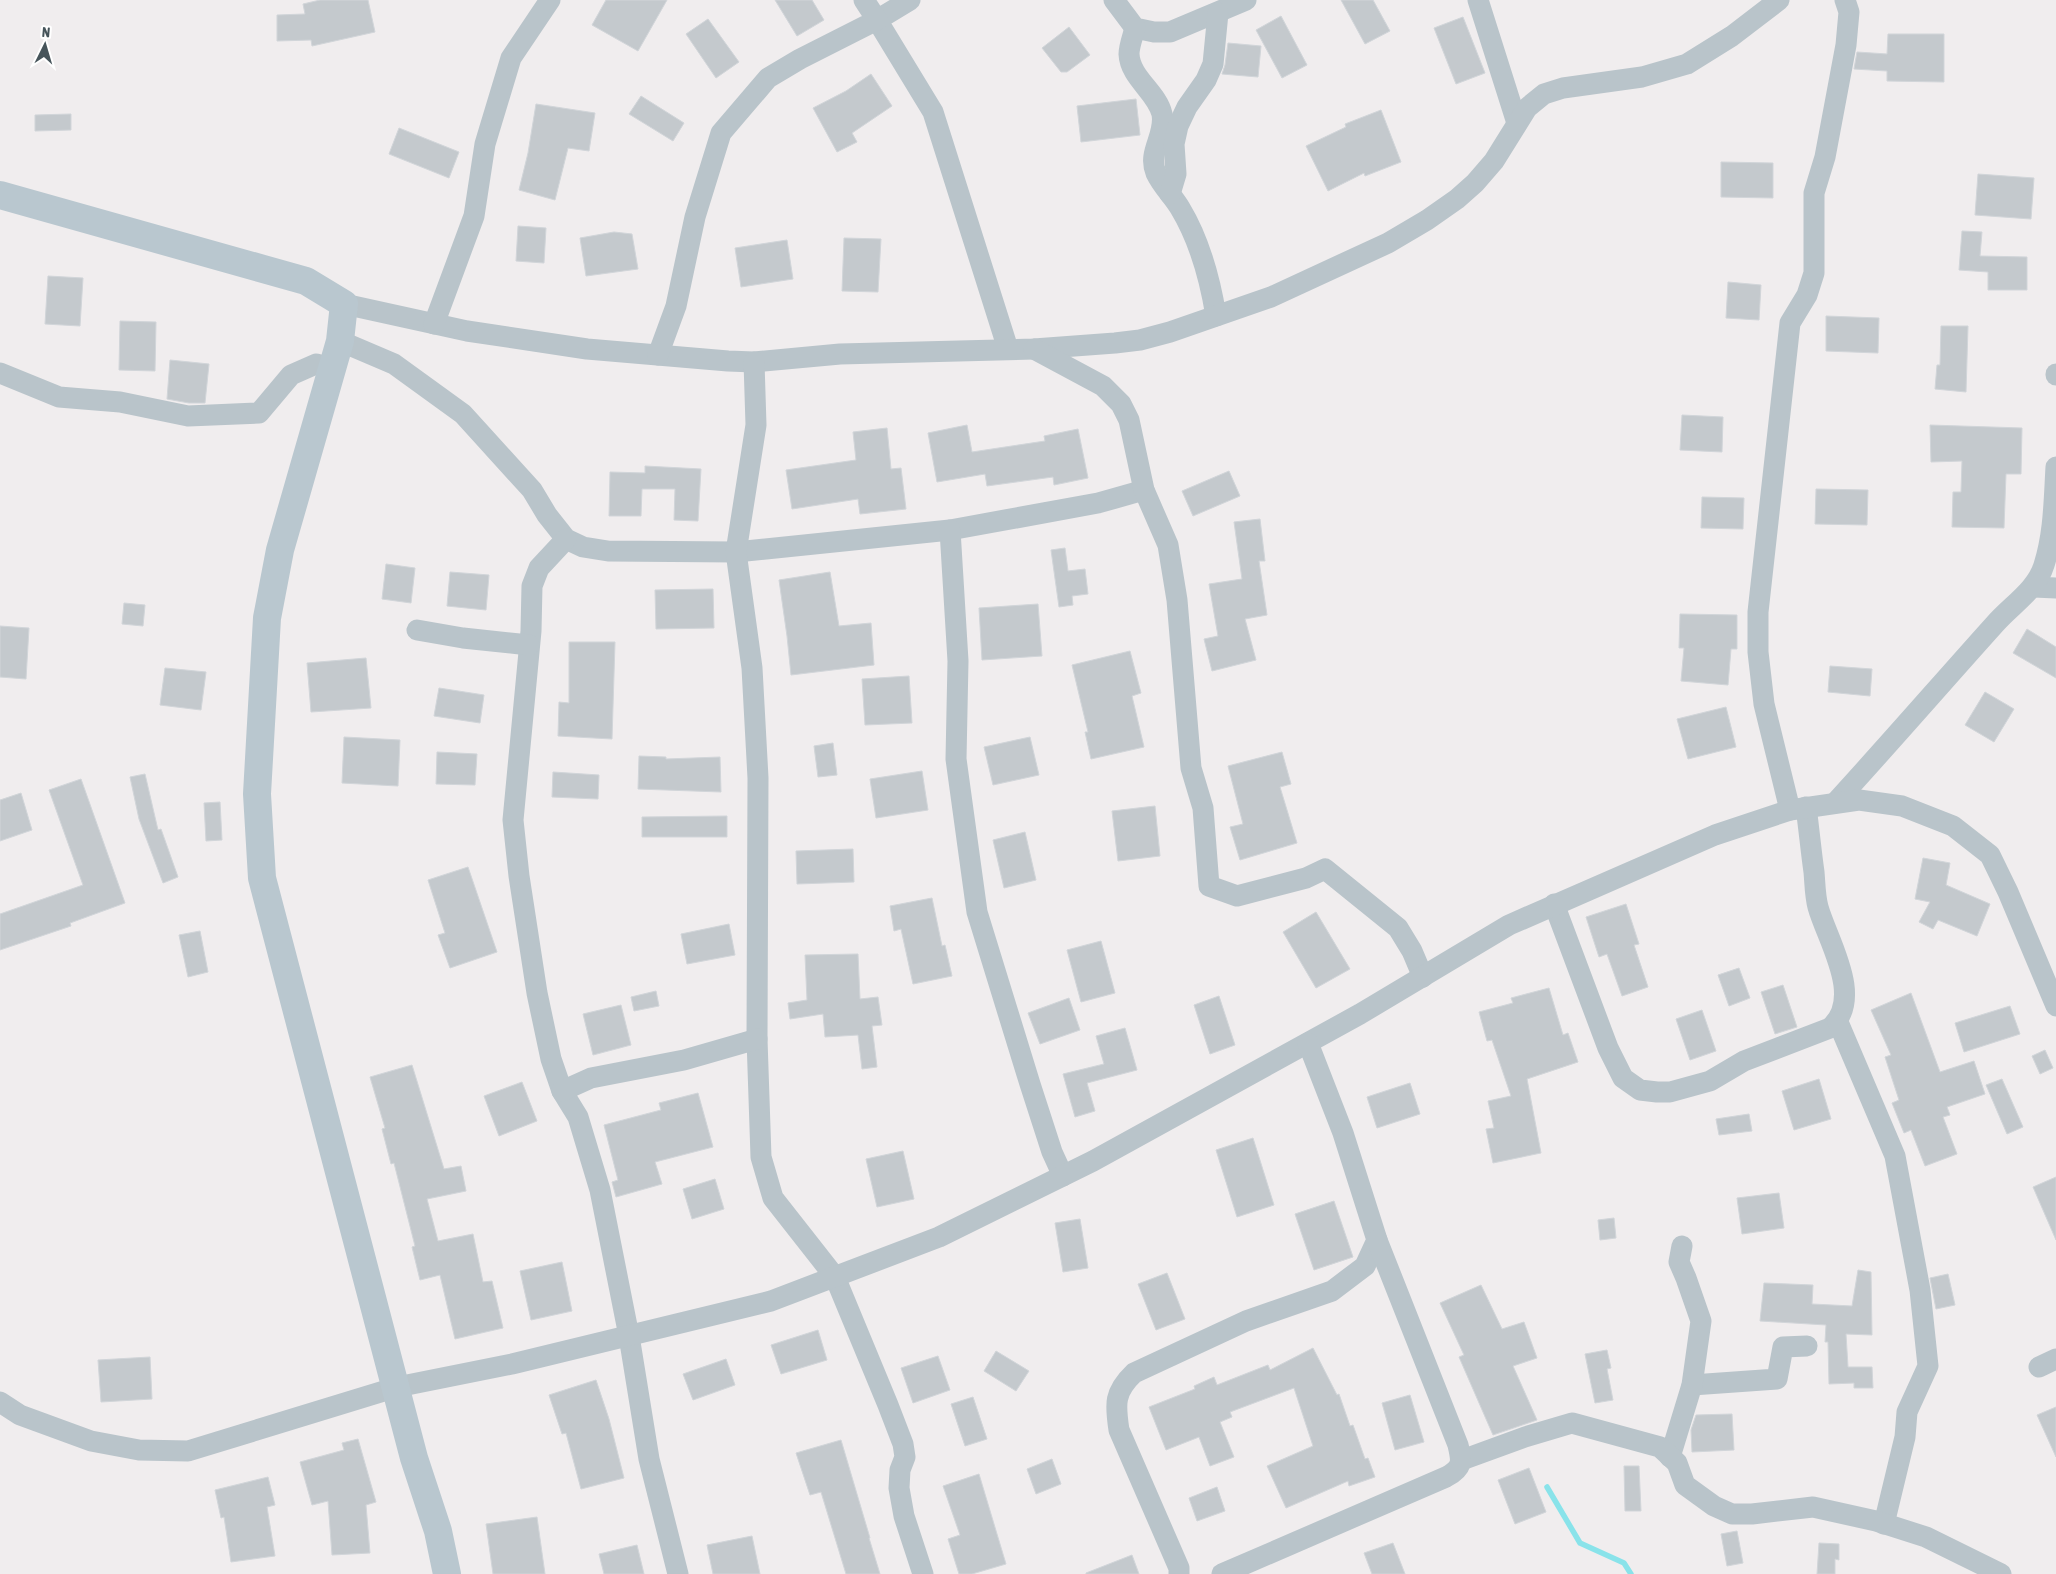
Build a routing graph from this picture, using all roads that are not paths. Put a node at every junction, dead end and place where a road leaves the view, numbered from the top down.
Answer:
1 (550, 0) edge
2 (864, 0) edge
3 (910, 0) edge
4 (1114, 0) edge
5 (1246, 0) edge
6 (1478, 0) edge
7 (1779, 0) edge
8 (1845, 0) edge
9 (1218, 13) junction
10 (877, 20) junction
11 (1135, 28) junction
12 (1516, 123) junction
13 (1170, 194) junction
14 (0, 195) edge
15 (344, 304) junction
16 (1216, 316) junction
17 (434, 324) junction
18 (340, 341) junction
19 (1034, 349) junction
20 (1008, 350) junction
21 (658, 355) junction
22 (754, 362) junction
23 (332, 368) junction
24 (0, 373) edge
25 (2056, 468) edge
26 (1144, 490) junction
27 (950, 530) junction
28 (566, 538) junction
29 (736, 552) junction
30 (2034, 587) junction
31 (2056, 588) edge
32 (416, 630) dead end
33 (529, 645) junction
34 (1835, 803) junction
35 (1798, 809) junction
36 (1554, 904) junction
37 (2048, 960) edge
38 (1423, 977) junction
39 (2056, 1006) edge
40 (1838, 1022) junction
41 (757, 1039) junction
42 (1308, 1043) junction
43 (562, 1090) junction
44 (1063, 1176) junction
45 (1377, 1240) junction
46 (1682, 1246) dead end
47 (835, 1277) junction
48 (629, 1336) junction
49 (1807, 1346) dead end
50 (1692, 1385) junction
51 (397, 1388) junction
52 (0, 1402) edge
53 (1670, 1457) junction
54 (1462, 1460) junction
55 (1884, 1524) junction
56 (447, 1574) edge
57 (678, 1574) edge
58 (923, 1574) edge
59 (1179, 1574) edge
60 (1222, 1574) edge
61 (2001, 1574) edge

1 - 17 street
2 - 10 street
3 - 10 street
4 - 11 street
5 - 9 street
6 - 12 street
7 - 12 street
8 - 35 street
9 - 11 street
9 - 13 street
10 - 20 street
10 - 21 street
11 - 13 street
12 - 16 street
13 - 16 street
14 - 15 street
15 - 17 street
15 - 18 street
16 - 19 street
17 - 21 street
18 - 23 street
18 - 28 street
19 - 20 street
19 - 26 street
20 - 22 street
21 - 22 street
22 - 29 street
23 - 24 street
23 - 51 street
25 - 30 street
26 - 27 street
26 - 38 street
27 - 29 street
27 - 44 street
28 - 29 street
28 - 33 street
29 - 41 street
30 - 31 street
30 - 34 street
32 - 33 street
33 - 43 street
34 - 35 street
34 - 37 street
35 - 36 street
35 - 40 street
36 - 38 street
36 - 40 street
37 - 39 street
38 - 42 street
40 - 55 street
41 - 43 street
41 - 47 street
42 - 44 street
42 - 45 street
43 - 48 street
44 - 47 street
45 - 54 street
45 - 59 street
46 - 50 street
47 - 48 street
47 - 58 street
48 - 51 street
48 - 57 street
49 - 50 street
50 - 53 street
51 - 52 street
51 - 56 street
53 - 54 street
53 - 55 street
54 - 60 street
55 - 61 street

